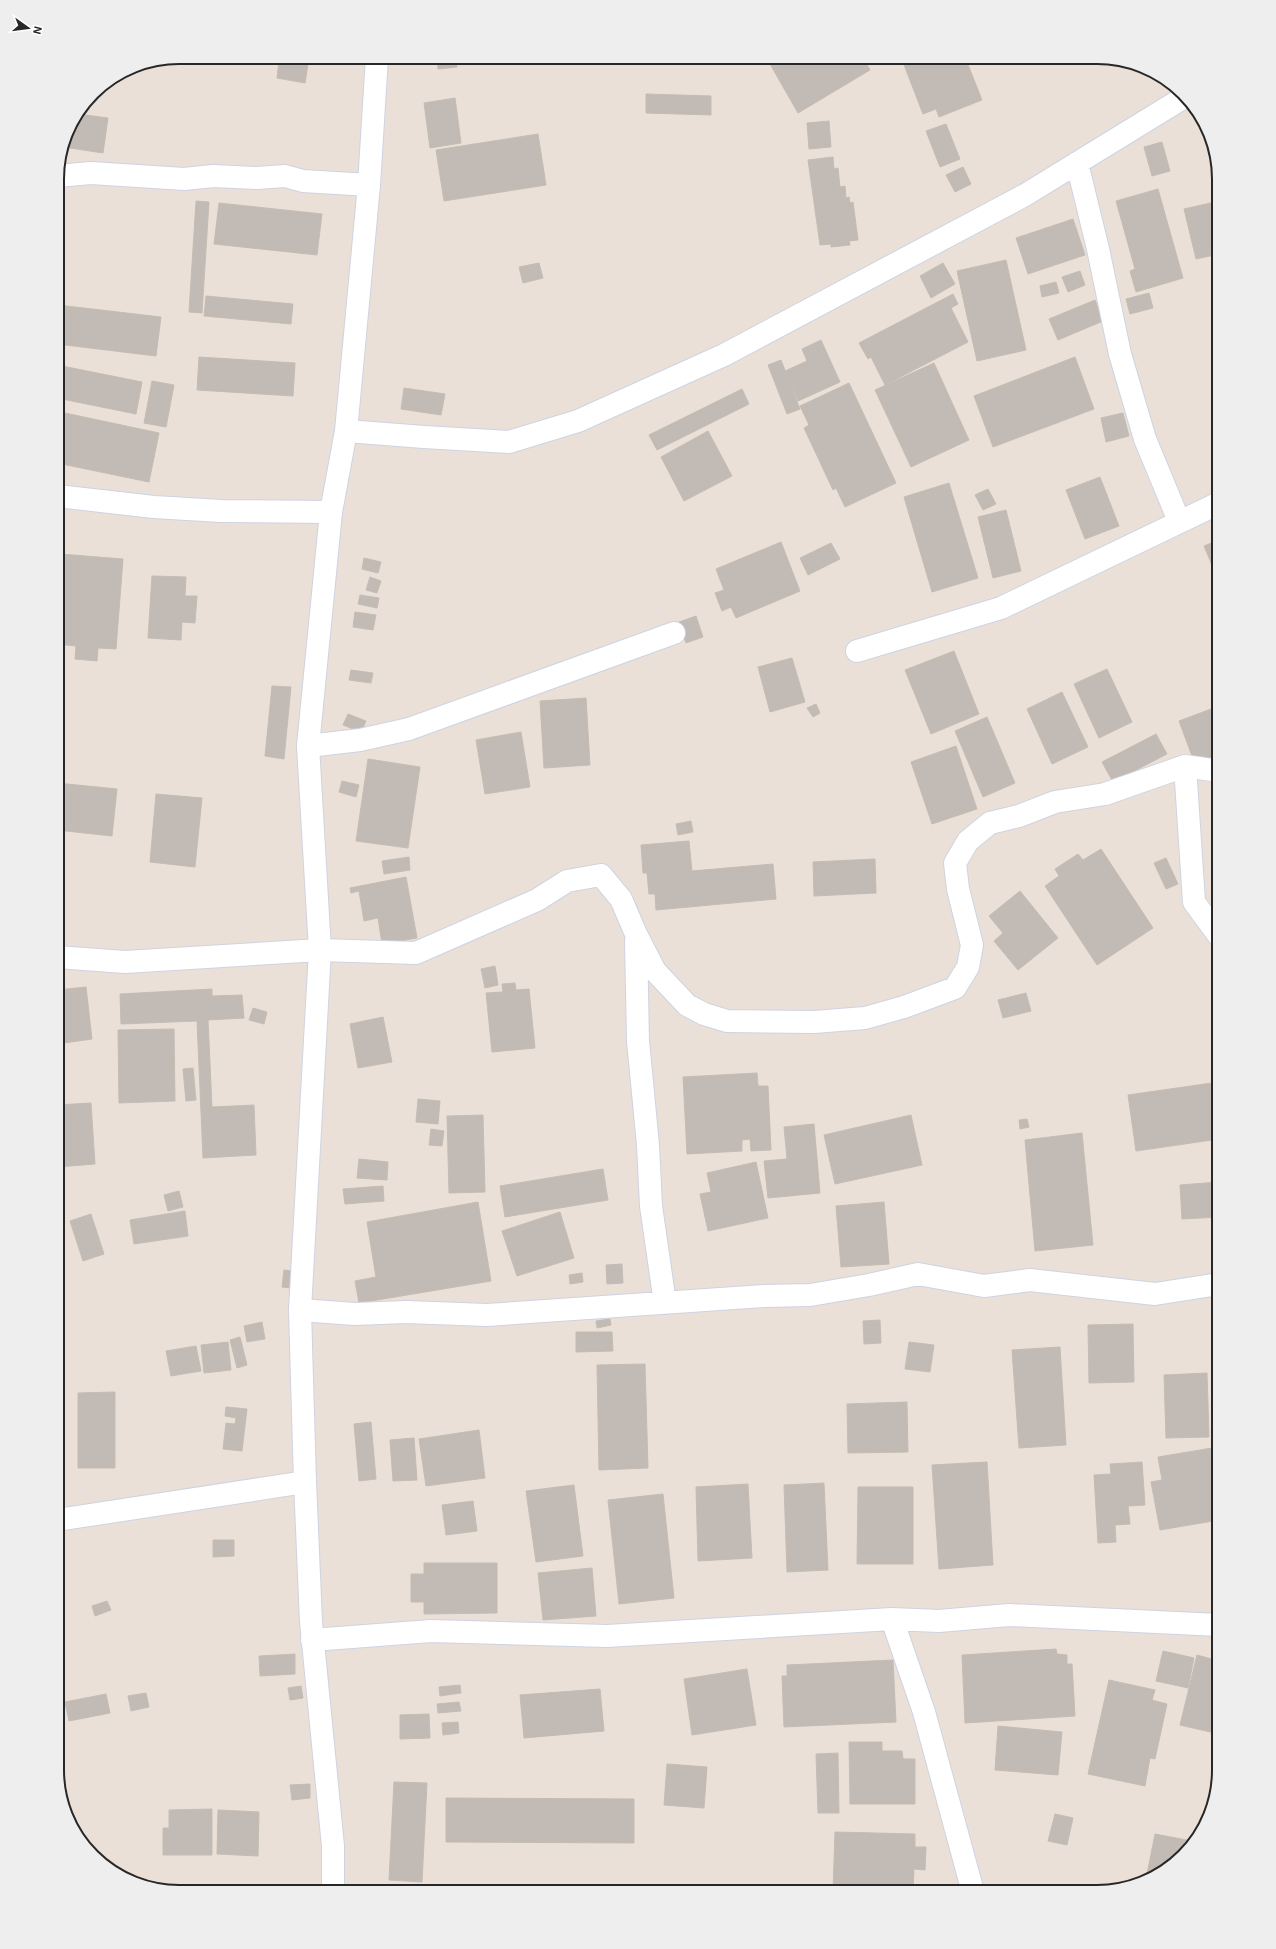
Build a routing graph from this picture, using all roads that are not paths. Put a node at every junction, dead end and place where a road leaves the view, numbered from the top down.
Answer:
1 (377, 64) edge
2 (1180, 100) edge
3 (1077, 163) junction
4 (64, 175) edge
5 (369, 185) junction
6 (346, 430) junction
7 (64, 497) edge
8 (1212, 506) edge
9 (331, 512) junction
10 (1179, 521) junction
11 (674, 633) dead end
12 (857, 651) dead end
13 (308, 746) junction
14 (1185, 766) junction
15 (1212, 770) edge
16 (1212, 926) edge
17 (636, 934) junction
18 (320, 950) junction
19 (64, 958) edge
20 (1212, 1285) edge
21 (665, 1303) junction
22 (300, 1310) junction
23 (305, 1482) junction
24 (64, 1519) edge
25 (892, 1619) junction
26 (1212, 1625) edge
27 (312, 1640) junction
28 (333, 1885) edge
29 (971, 1885) edge

1 - 5 street
2 - 3 street
3 - 6 street
3 - 10 street
4 - 5 street
5 - 6 street
6 - 9 street
7 - 9 street
8 - 10 street
9 - 13 street
10 - 12 street
11 - 13 street
13 - 18 street
14 - 15 street
14 - 16 street
14 - 17 street
17 - 18 street
17 - 21 street
18 - 19 street
18 - 22 street
20 - 21 street
21 - 22 street
22 - 23 street
23 - 24 street
23 - 27 street
25 - 26 street
25 - 27 street
25 - 29 street
27 - 28 street

